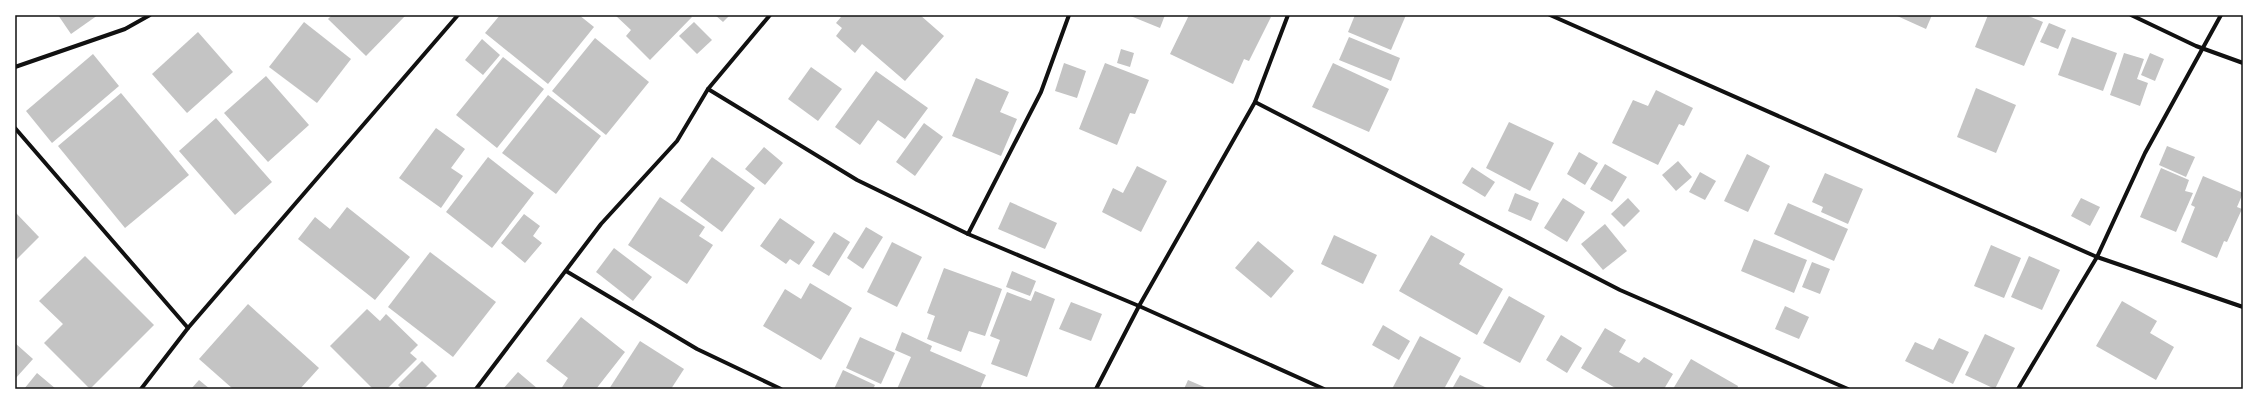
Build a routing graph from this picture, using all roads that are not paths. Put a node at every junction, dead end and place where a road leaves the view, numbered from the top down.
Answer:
1 (150, 15) edge
2 (458, 15) edge
3 (770, 15) edge
4 (1069, 15) edge
5 (1288, 15) edge
6 (1550, 15) edge
7 (2131, 15) edge
8 (2221, 15) edge
9 (2203, 48) junction
10 (2243, 62) edge
11 (15, 67) edge
12 (708, 89) junction
13 (1255, 102) junction
14 (15, 128) edge
15 (968, 234) junction
16 (2097, 257) junction
17 (566, 271) junction
18 (1139, 306) junction
19 (2243, 307) edge
20 (188, 328) junction
21 (141, 389) edge
22 (476, 389) edge
23 (781, 389) edge
24 (1096, 389) edge
25 (1324, 389) edge
26 (1848, 389) edge
27 (2018, 389) edge

1 - 11 street
2 - 20 street
3 - 12 street
4 - 15 street
5 - 13 street
6 - 16 street
7 - 9 street
8 - 9 street
9 - 10 street
9 - 16 street
12 - 15 street
12 - 17 street
13 - 18 street
13 - 26 street
14 - 20 street
15 - 18 street
16 - 19 street
16 - 27 street
17 - 22 street
17 - 23 street
18 - 24 street
18 - 25 street
20 - 21 street

